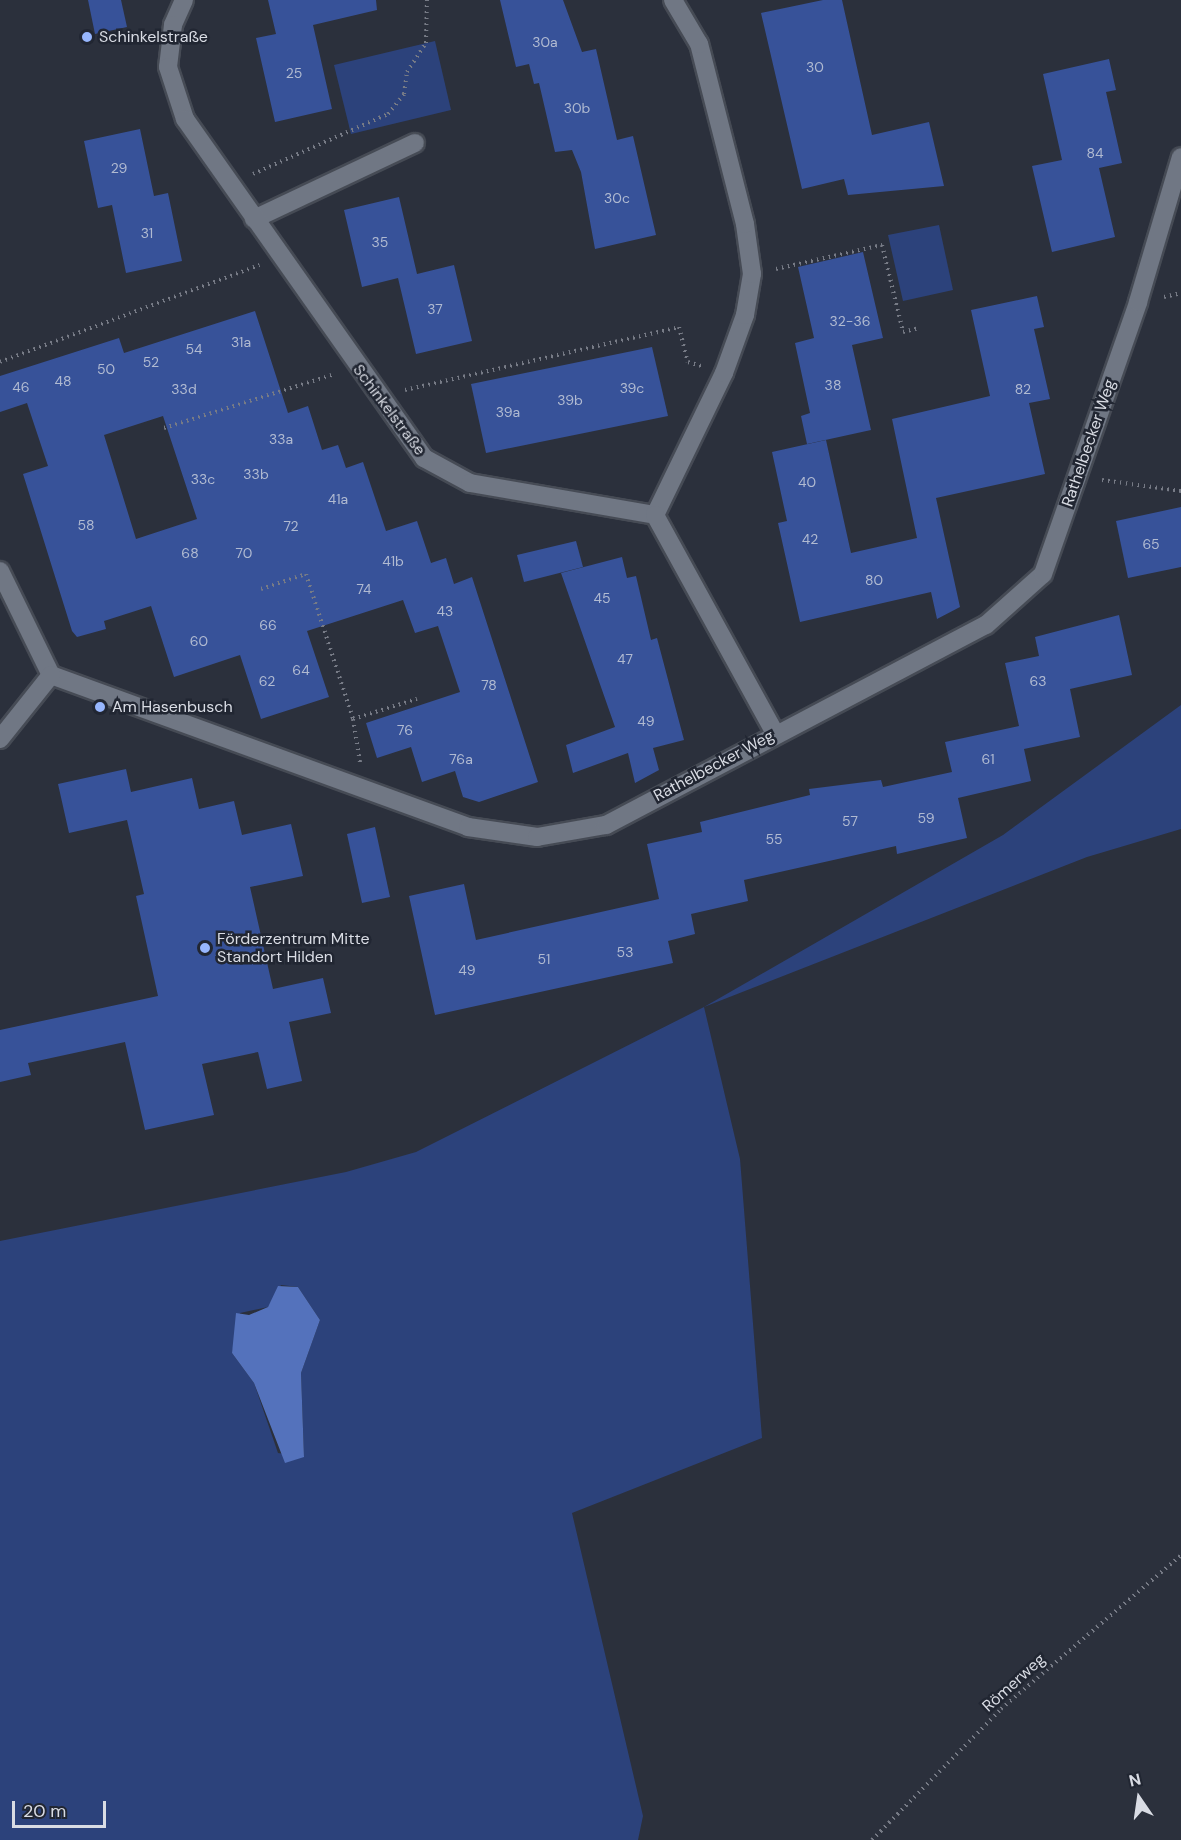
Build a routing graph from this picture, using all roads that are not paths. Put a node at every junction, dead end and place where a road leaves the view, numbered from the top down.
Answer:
1 (184, 0) edge
2 (673, 0) edge
3 (415, 143) dead end
4 (1181, 157) edge
5 (254, 219) junction
6 (655, 515) junction
7 (0, 571) edge
8 (51, 675) junction
9 (775, 733) junction
10 (0, 739) edge

1 - 5 street, Schinkelstraße
2 - 6 street
3 - 5 street
4 - 9 street, Rathelbecker Weg
5 - 6 street, Schinkelstraße
6 - 9 street
7 - 8 street
8 - 9 street, Rathelbecker Weg
8 - 10 street

